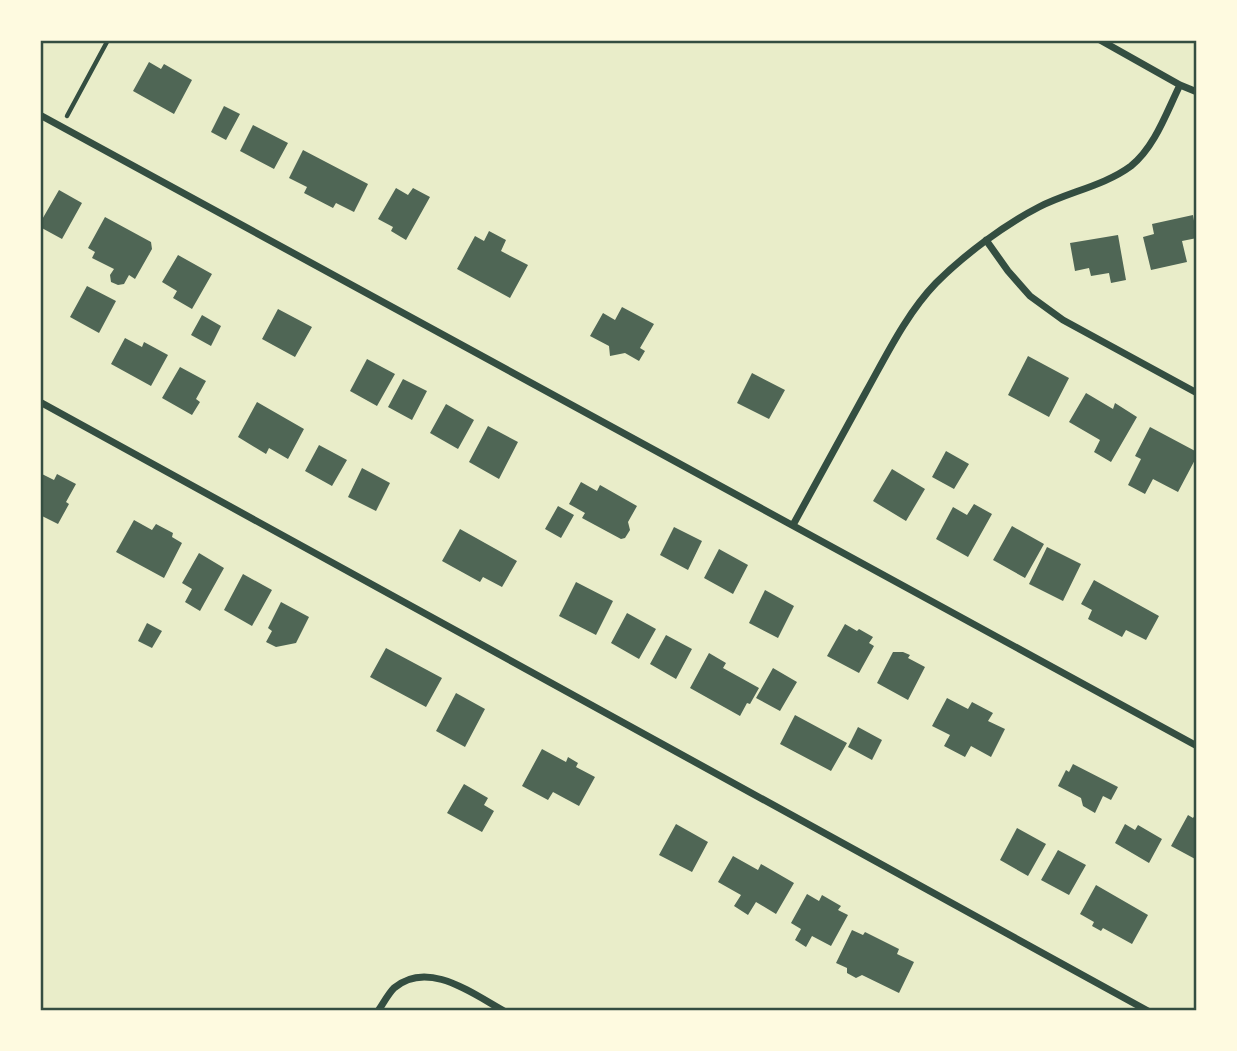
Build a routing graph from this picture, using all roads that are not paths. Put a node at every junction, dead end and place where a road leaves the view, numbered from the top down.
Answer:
1 (1100, 40) edge
2 (1180, 85) junction
3 (1197, 92) edge
4 (43, 116) edge
5 (40, 126) edge
6 (986, 240) junction
7 (1197, 393) edge
8 (40, 402) edge
9 (793, 525) junction
10 (1197, 746) edge
11 (378, 1011) edge
12 (504, 1011) edge
13 (1148, 1011) edge

1 - 2 street
2 - 3 street
2 - 6 street
4 - 5 street
4 - 9 street
6 - 7 street
6 - 9 street
8 - 13 street
9 - 10 street
11 - 12 street

